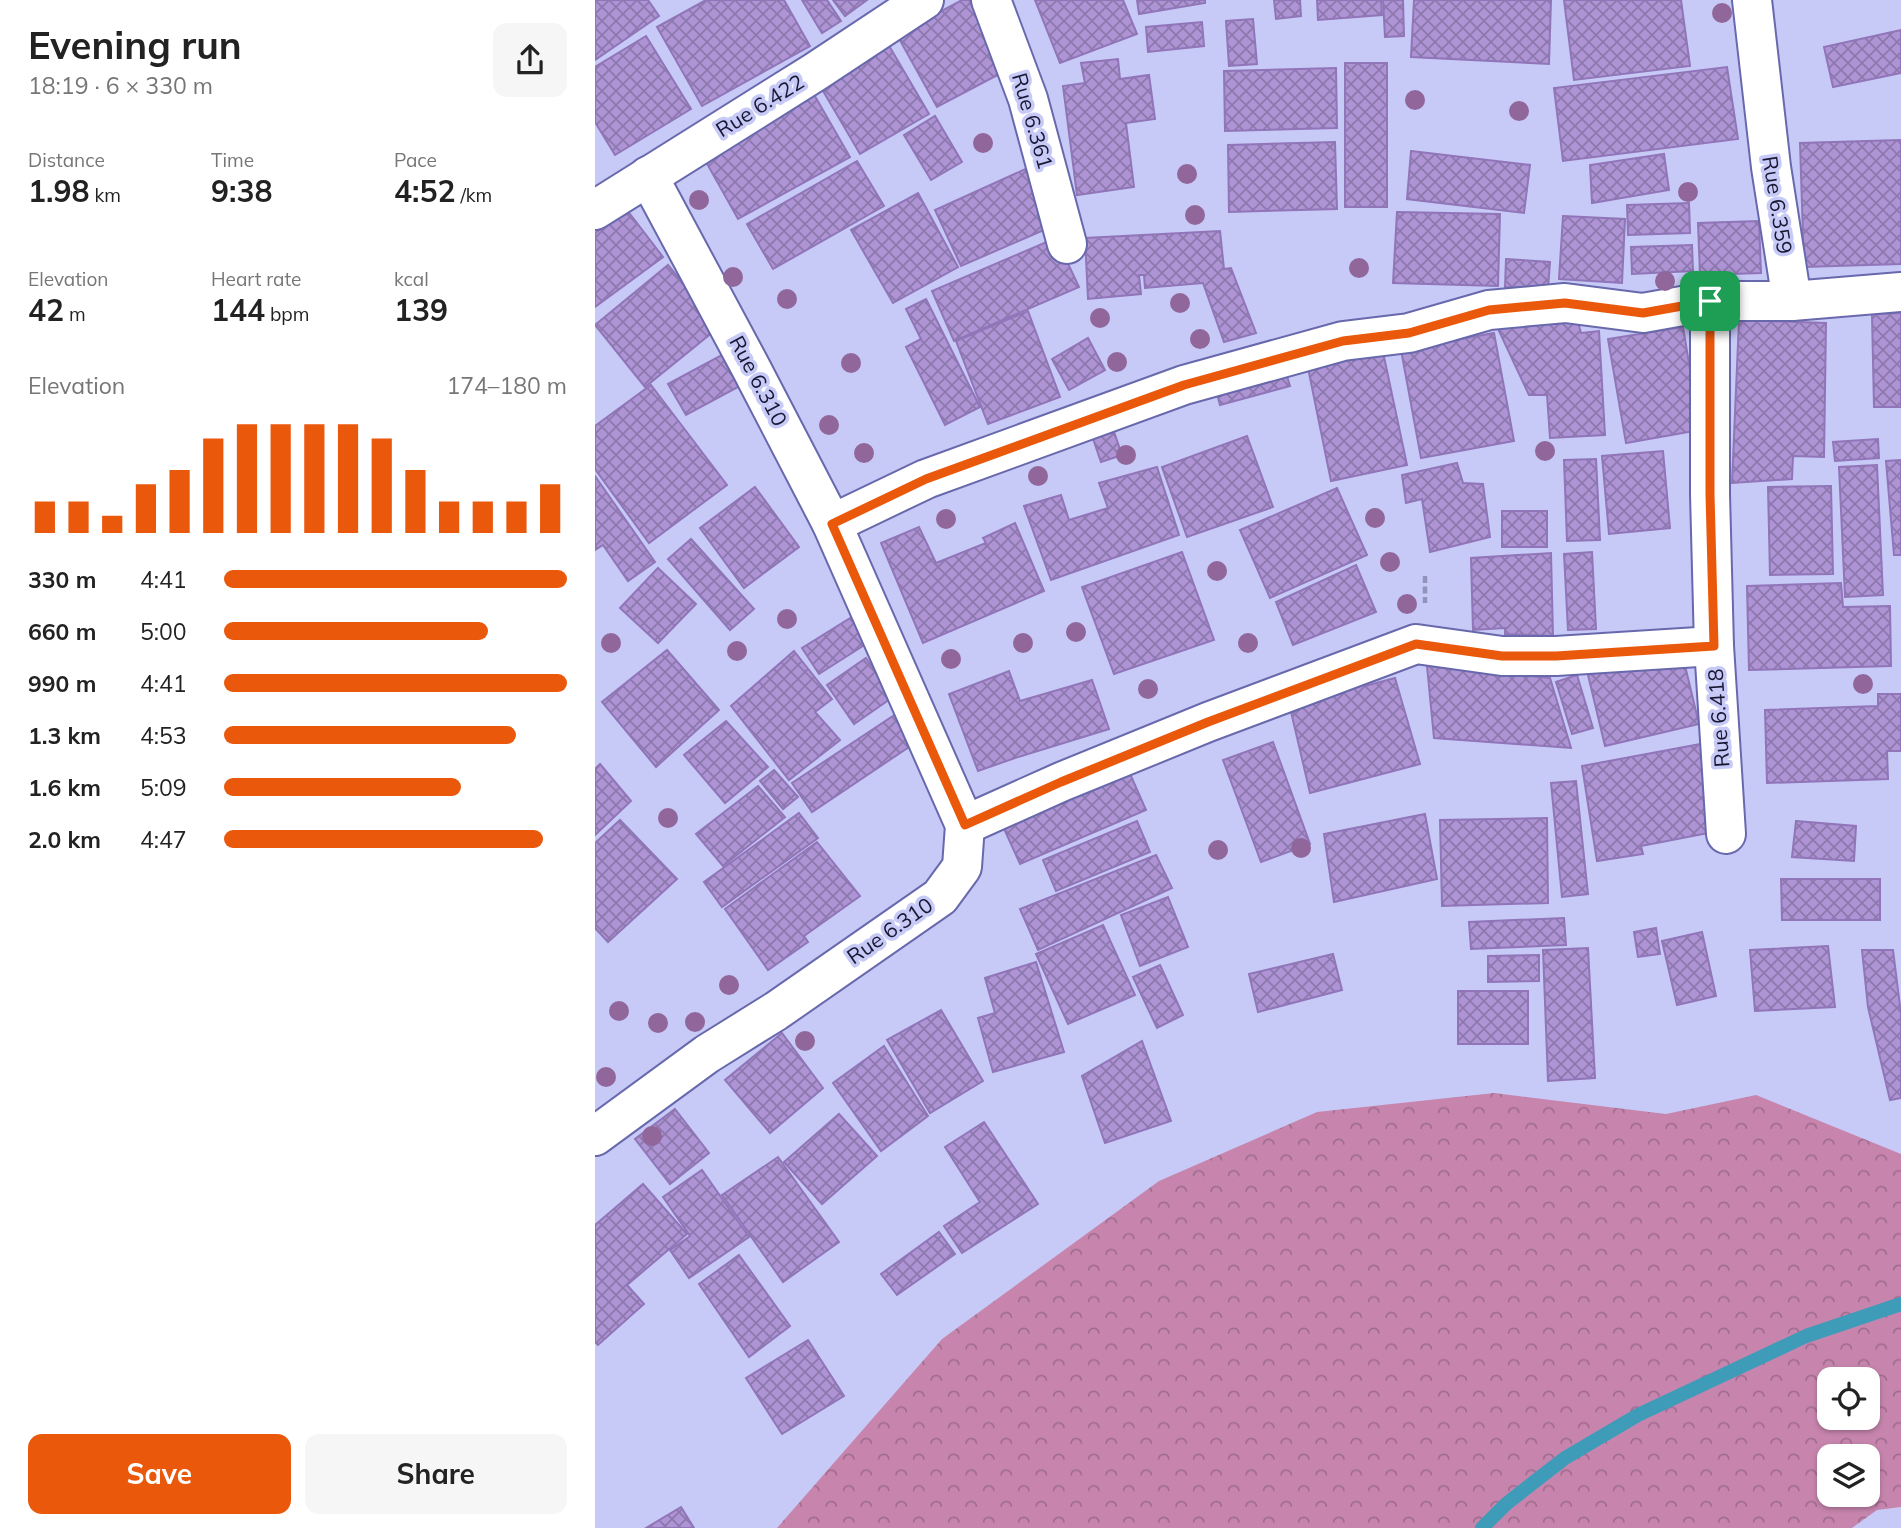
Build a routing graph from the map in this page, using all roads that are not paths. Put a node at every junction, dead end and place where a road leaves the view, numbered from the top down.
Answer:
1 (925, 0) edge
2 (991, 0) edge
3 (1752, 0) edge
4 (647, 176) junction
5 (595, 210) edge
6 (1067, 244) dead end
7 (1901, 292) edge
8 (1710, 301) junction
9 (1792, 301) junction
10 (832, 524) junction
11 (1714, 646) junction
12 (965, 825) junction
13 (1727, 834) dead end
14 (595, 1136) edge

1 - 4 street, Rue 6.422
2 - 6 street, Rue 6.361
3 - 9 street, Rue 6.359
4 - 5 street, Rue 6.422
4 - 10 street, Rue 6.310
7 - 9 street
8 - 9 street
8 - 10 street
8 - 11 street, Rue 6.418
10 - 12 street, Rue 6.310
11 - 12 street
11 - 13 street, Rue 6.418
12 - 14 street, Rue 6.310

